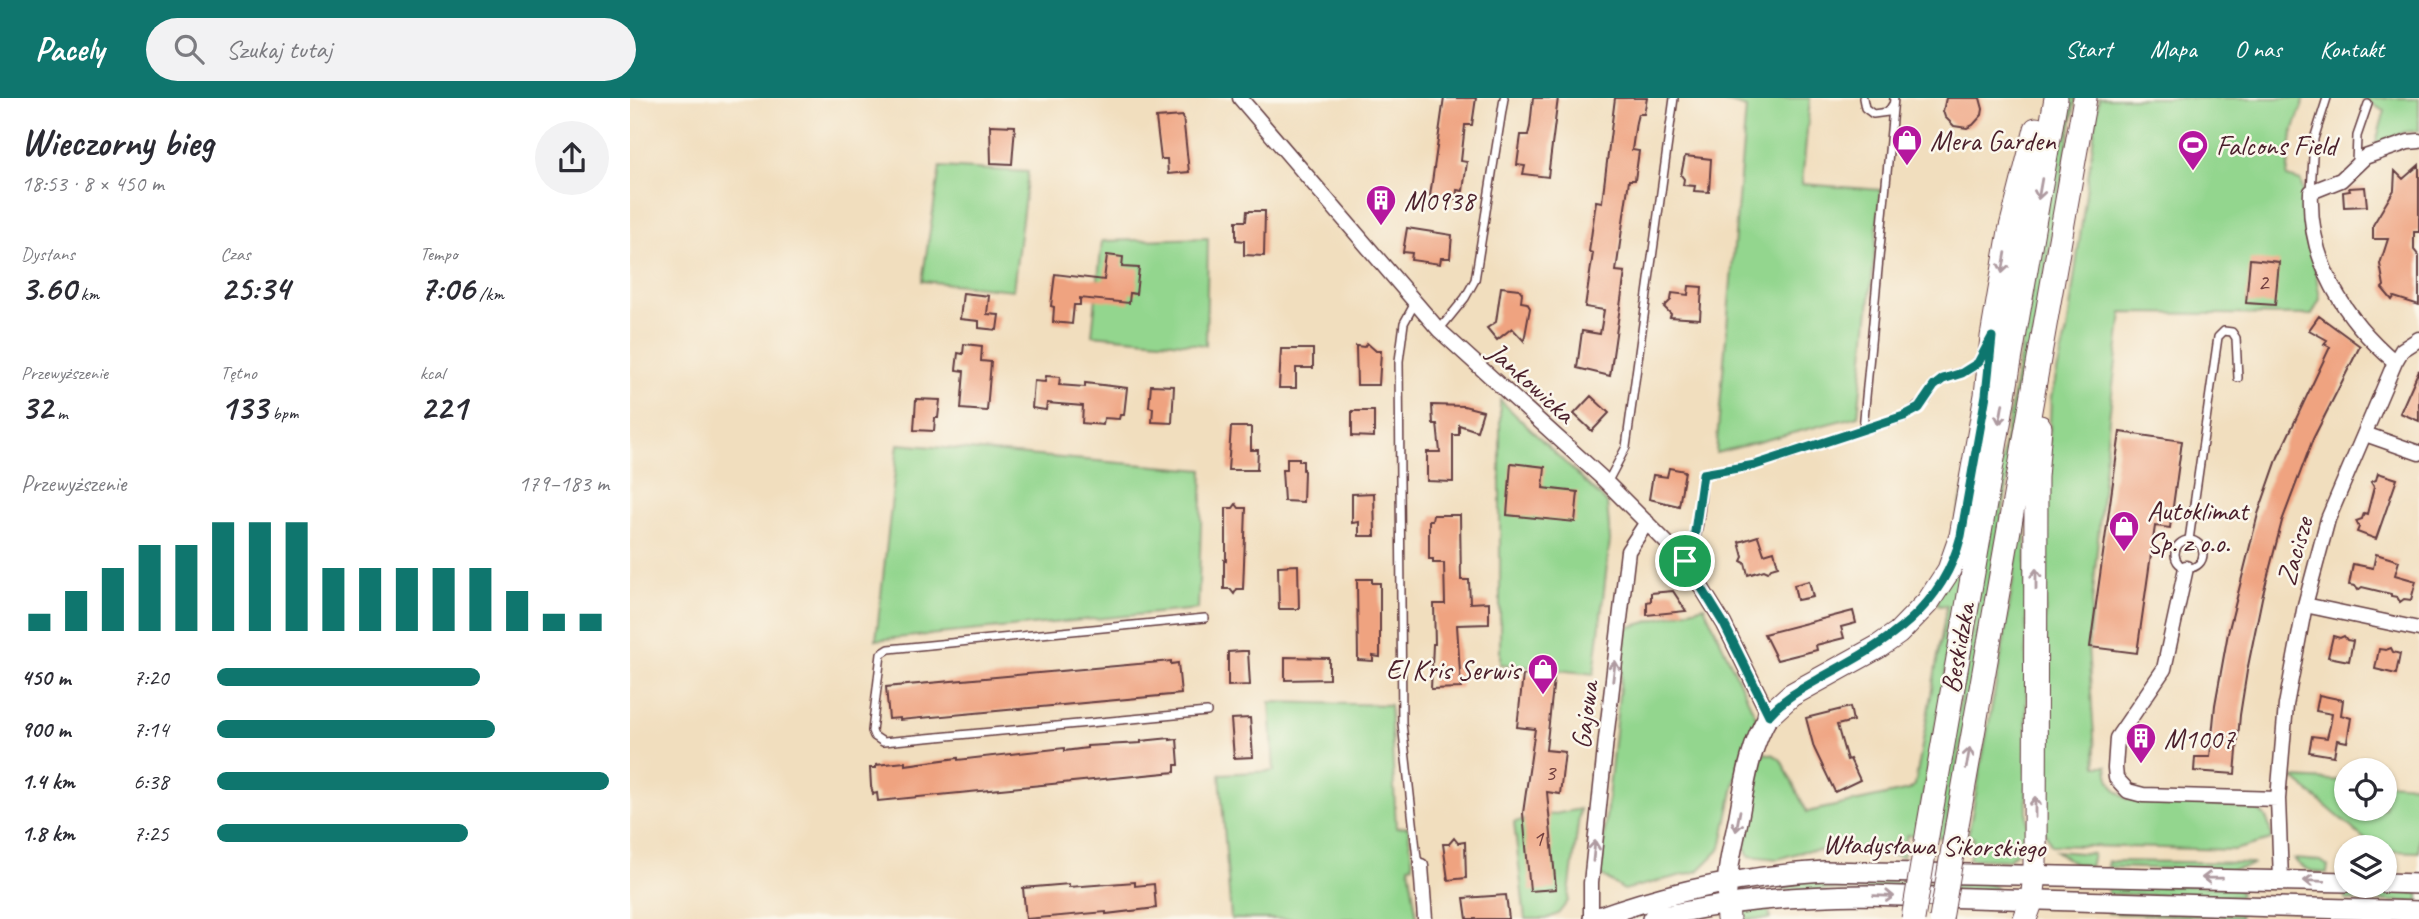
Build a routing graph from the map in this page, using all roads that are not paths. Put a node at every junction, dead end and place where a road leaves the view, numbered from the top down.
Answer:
1 (1240, 98) edge
2 (1504, 98) edge
3 (1674, 98) edge
4 (1863, 98) edge
5 (2042, 98) edge
6 (2056, 98) edge
7 (2085, 98) edge
8 (2328, 98) edge
9 (1893, 101) edge
10 (2368, 104) dead end
11 (2419, 141) edge
12 (2356, 163) junction
13 (2311, 192) junction
14 (1415, 303) junction
15 (2045, 327) junction
16 (1439, 330) junction
17 (1992, 337) junction
18 (2419, 339) edge
19 (2395, 362) junction
20 (2238, 377) dead end
21 (1863, 429) junction
22 (2365, 434) junction
23 (2419, 453) edge
24 (1607, 483) junction
25 (1647, 522) junction
26 (2189, 540) junction
27 (1685, 561) junction
28 (2186, 568) junction
29 (2305, 605) junction
30 (1205, 618) dead end
31 (2419, 629) edge
32 (1207, 712) dead end
33 (1769, 715) junction
34 (2278, 799) junction
35 (1421, 866) joint
36 (2035, 875) junction
37 (2281, 880) junction
38 (1727, 881) junction
39 (2334, 882) edge
40 (2397, 883) edge
41 (2419, 884) edge
42 (2029, 910) edge
43 (1727, 911) edge
44 (2419, 911) edge
45 (2280, 913) edge
46 (1425, 919) edge
47 (1592, 919) edge
48 (1652, 919) edge
49 (1913, 919) edge
50 (1941, 919) edge

1 - 14 street, Jankowicka
2 - 16 lane
3 - 24 lane
4 - 9 lane
5 -> 17 main road
6 -> 49 main road, Beskidzka, bridge
7 - 15 main road, Beskidzka
8 - 13 lane
9 - 21 lane
10 - 12 lane
11 - 12 street
12 - 13 street
13 - 19 street
14 - 16 street, Jankowicka
14 - 35 lane
36 -> 15 main road
50 -> 15 main road, Beskidzka, bridge
16 - 24 street, Jankowicka
17 - 21 lane
17 - 33 main road
18 - 19 street, Zacisze
19 - 22 street, Zacisze
20 - 26 lane
21 - 27 lane
22 - 23 street
22 - 29 street, Zacisze
24 - 25 street, Jankowicka
25 - 27 street, Jankowicka
47 -> 25 street, Gajowa
26 - 28 lane
26 - 28 lane
27 - 33 street, Jankowicka
28 - 34 street
29 - 31 street
29 - 34 street, Zacisze
30 - 32 lane
33 -> 38 street
34 - 37 street, Zacisze
35 - 46 street
37 -> 36 street, Władysława Sikorskiego
36 - 38 street, Władysława Sikorskiego
36 - 42 main road
39 -> 37 street, Władysława Sikorskiego
37 - 45 street
38 - 43 street
38 - 47 street, Władysława Sikorskiego
40 - 41 street
43 -> 42 street, Władysława Sikorskiego
42 - 45 street, Władysława Sikorskiego
43 - 48 street, Władysława Sikorskiego
44 - 45 street, Władysława Sikorskiego

